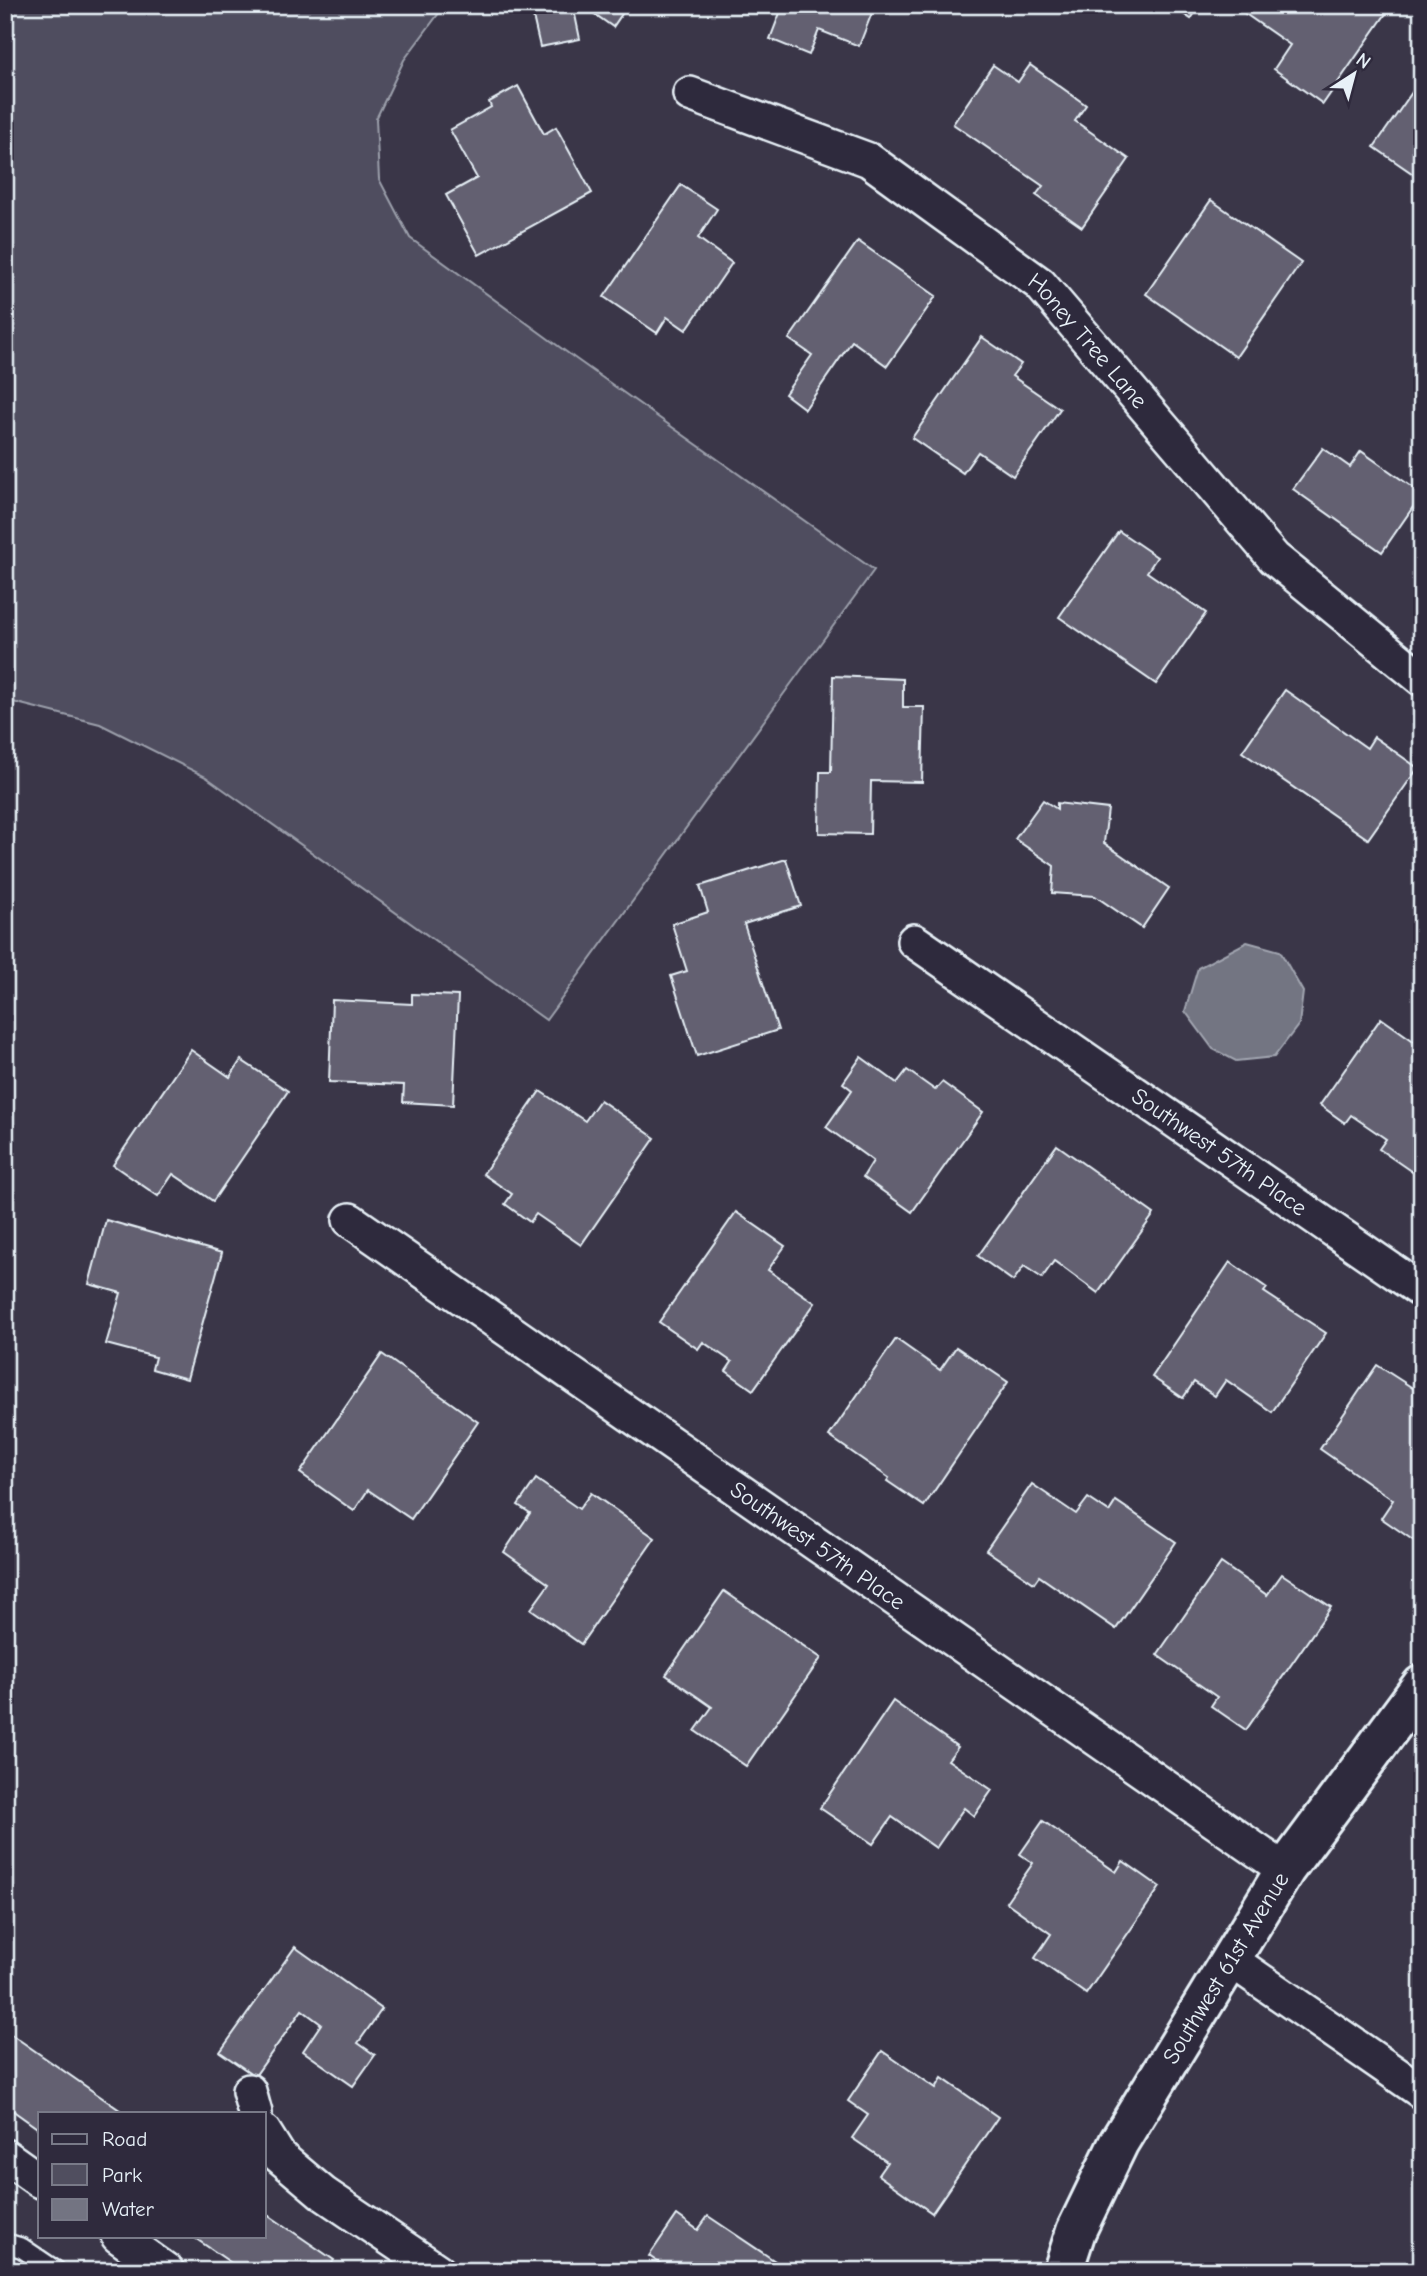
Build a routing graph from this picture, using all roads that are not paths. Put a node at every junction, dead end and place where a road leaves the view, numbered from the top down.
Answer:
1 (690, 94) dead end
2 (1422, 679) edge
3 (914, 941) dead end
4 (350, 1220) dead end
5 (1422, 1291) edge
6 (1422, 1685) edge
7 (1285, 1870) junction
8 (1231, 1961) junction
9 (1422, 2092) edge
10 (266, 2135) edge
11 (5, 2156) edge
12 (38, 2180) edge
13 (121, 2238) edge
14 (5, 2243) edge
15 (56, 2271) edge
16 (167, 2271) edge
17 (438, 2271) edge
18 (1063, 2271) edge

1 - 2 street, Honey Tree Lane
3 - 5 street, Southwest 57th Place
4 - 7 street, Southwest 57th Place
6 - 7 street, Southwest 61st Avenue
7 - 8 street, Southwest 61st Avenue
8 - 9 street
8 - 18 street, Southwest 61st Avenue
10 - 17 street
11 - 12 street
13 - 16 street
14 - 15 lane

